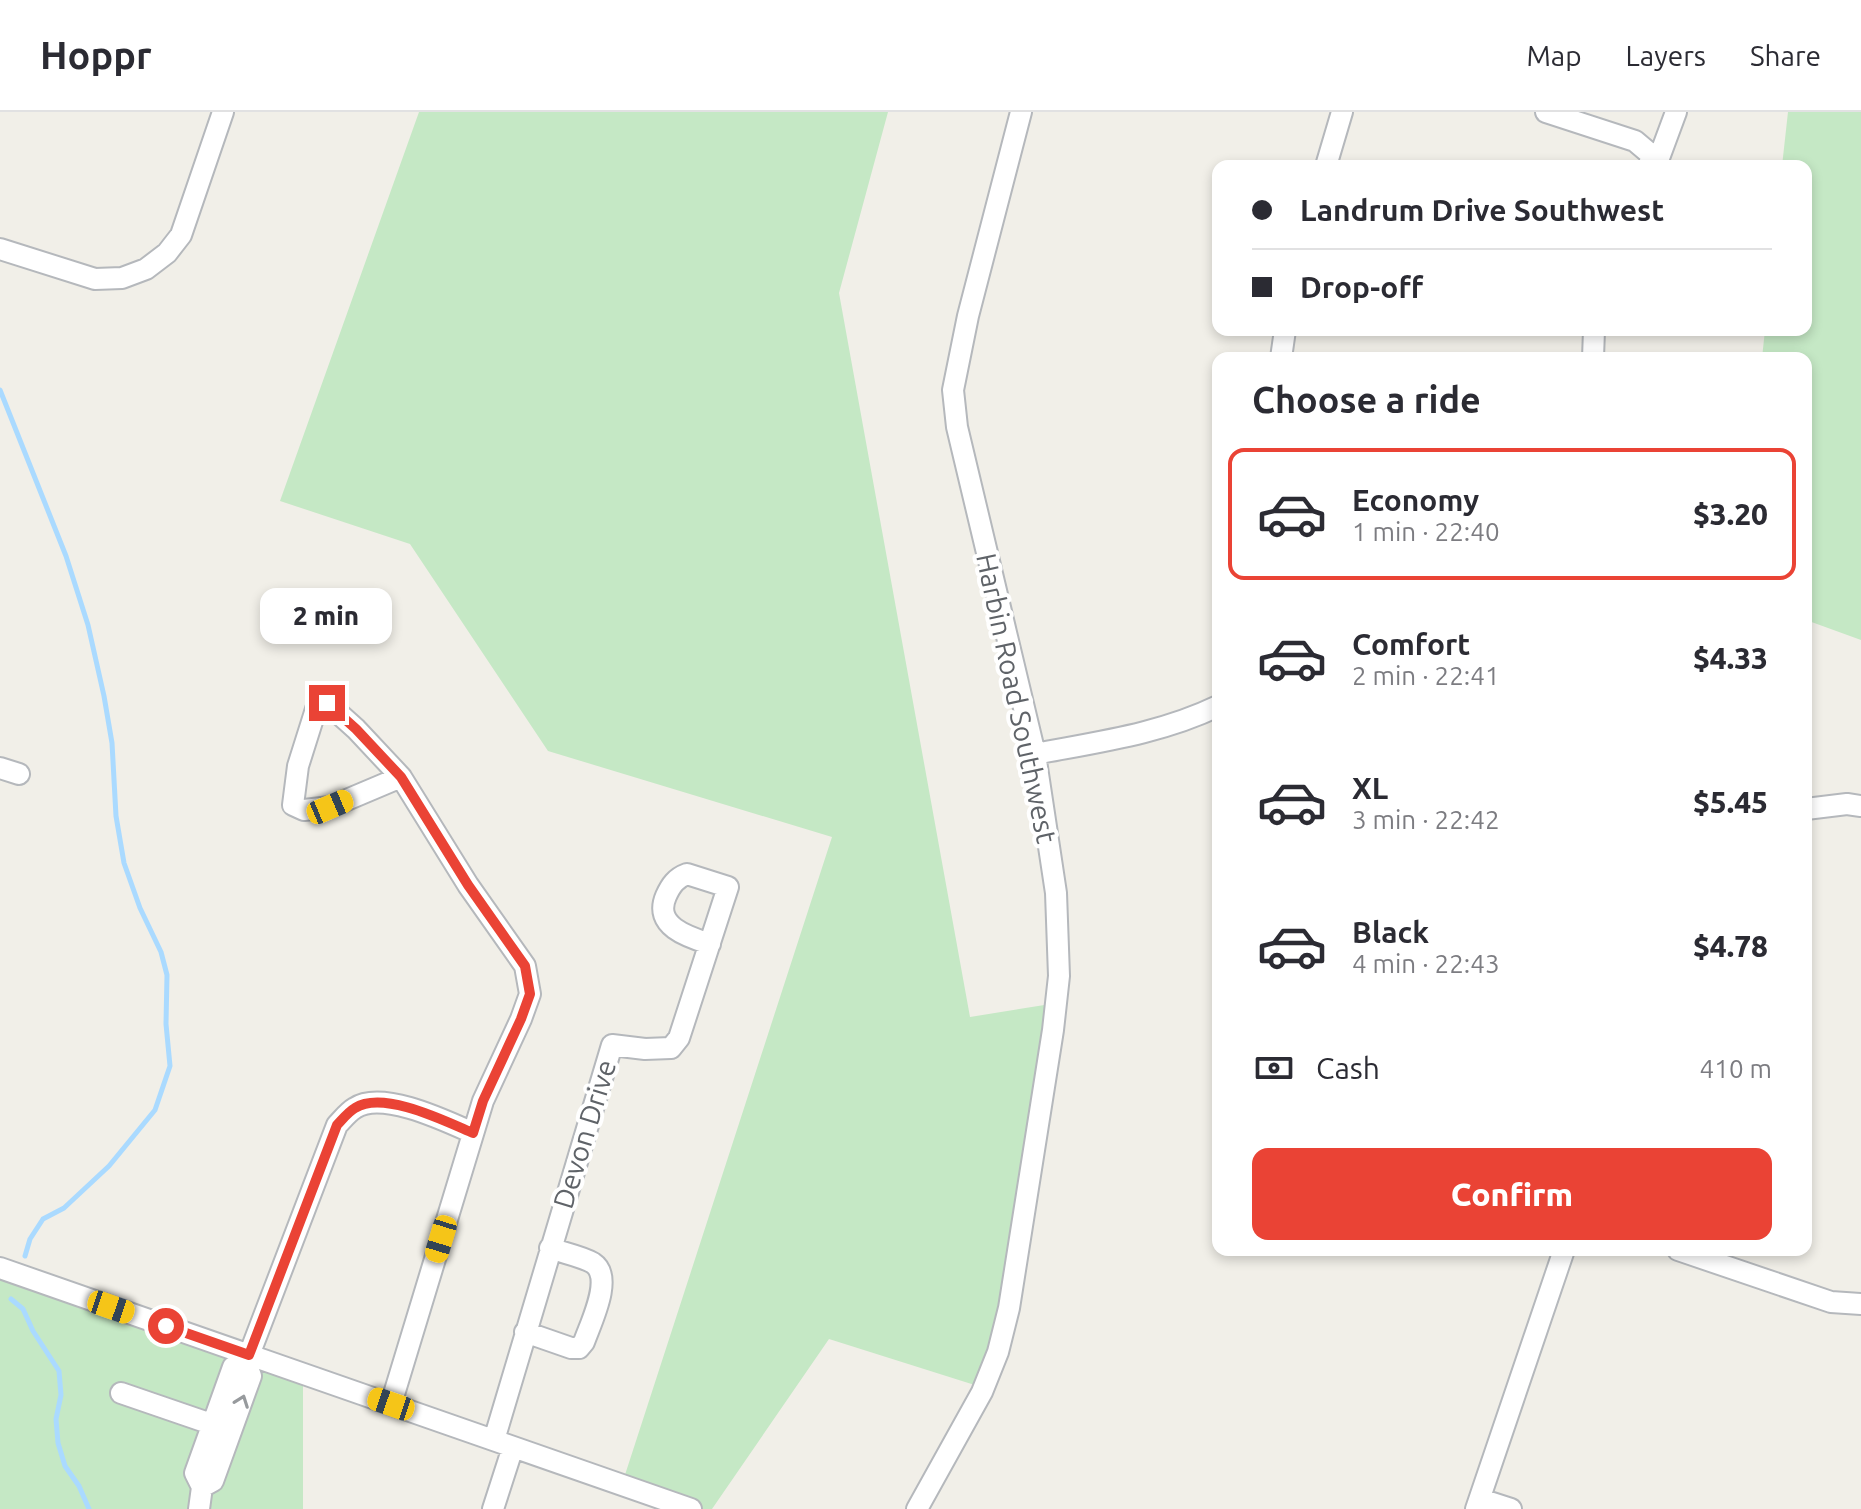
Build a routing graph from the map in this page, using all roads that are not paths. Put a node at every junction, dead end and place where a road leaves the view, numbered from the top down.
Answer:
1 (223, 112) edge
2 (1021, 112) edge
3 (1342, 112) edge
4 (1546, 112) edge
5 (1676, 112) edge
6 (1328, 160) edge
7 (1652, 160) edge
8 (1657, 160) edge
9 (0, 249) edge
10 (1212, 709) edge
11 (1035, 754) junction
12 (401, 777) junction
13 (1861, 806) edge
14 (1812, 808) edge
15 (710, 944) dead end
16 (473, 1133) junction
17 (550, 1248) junction
18 (1562, 1256) edge
19 (1696, 1256) edge
20 (0, 1268) edge
21 (1861, 1304) edge
22 (525, 1332) junction
23 (247, 1359) junction
24 (121, 1393) dead end
25 (391, 1404) junction
26 (222, 1427) junction
27 (503, 1443) junction
28 (1478, 1504) edge
29 (199, 1509) edge
30 (493, 1509) edge
31 (691, 1509) edge
32 (917, 1509) edge
33 (1511, 1509) edge

1 - 9 street
2 - 11 street, Harbin Road Southwest
3 - 6 street
4 - 7 street
5 - 8 street
10 - 11 street
11 - 32 street, Harbin Road Southwest
12 - 12 street
12 - 16 street
13 - 14 street
15 - 17 street, Devon Drive
16 - 23 street
16 - 25 street
17 - 22 street, Devon Drive
17 - 22 street
18 - 28 street
19 - 21 street
20 - 23 street
22 - 27 street, Devon Drive
23 - 25 street
23 - 26 street
24 - 26 street
25 - 27 street
26 - 29 street
27 - 30 street, Devon Drive
27 - 31 street
28 - 33 street

